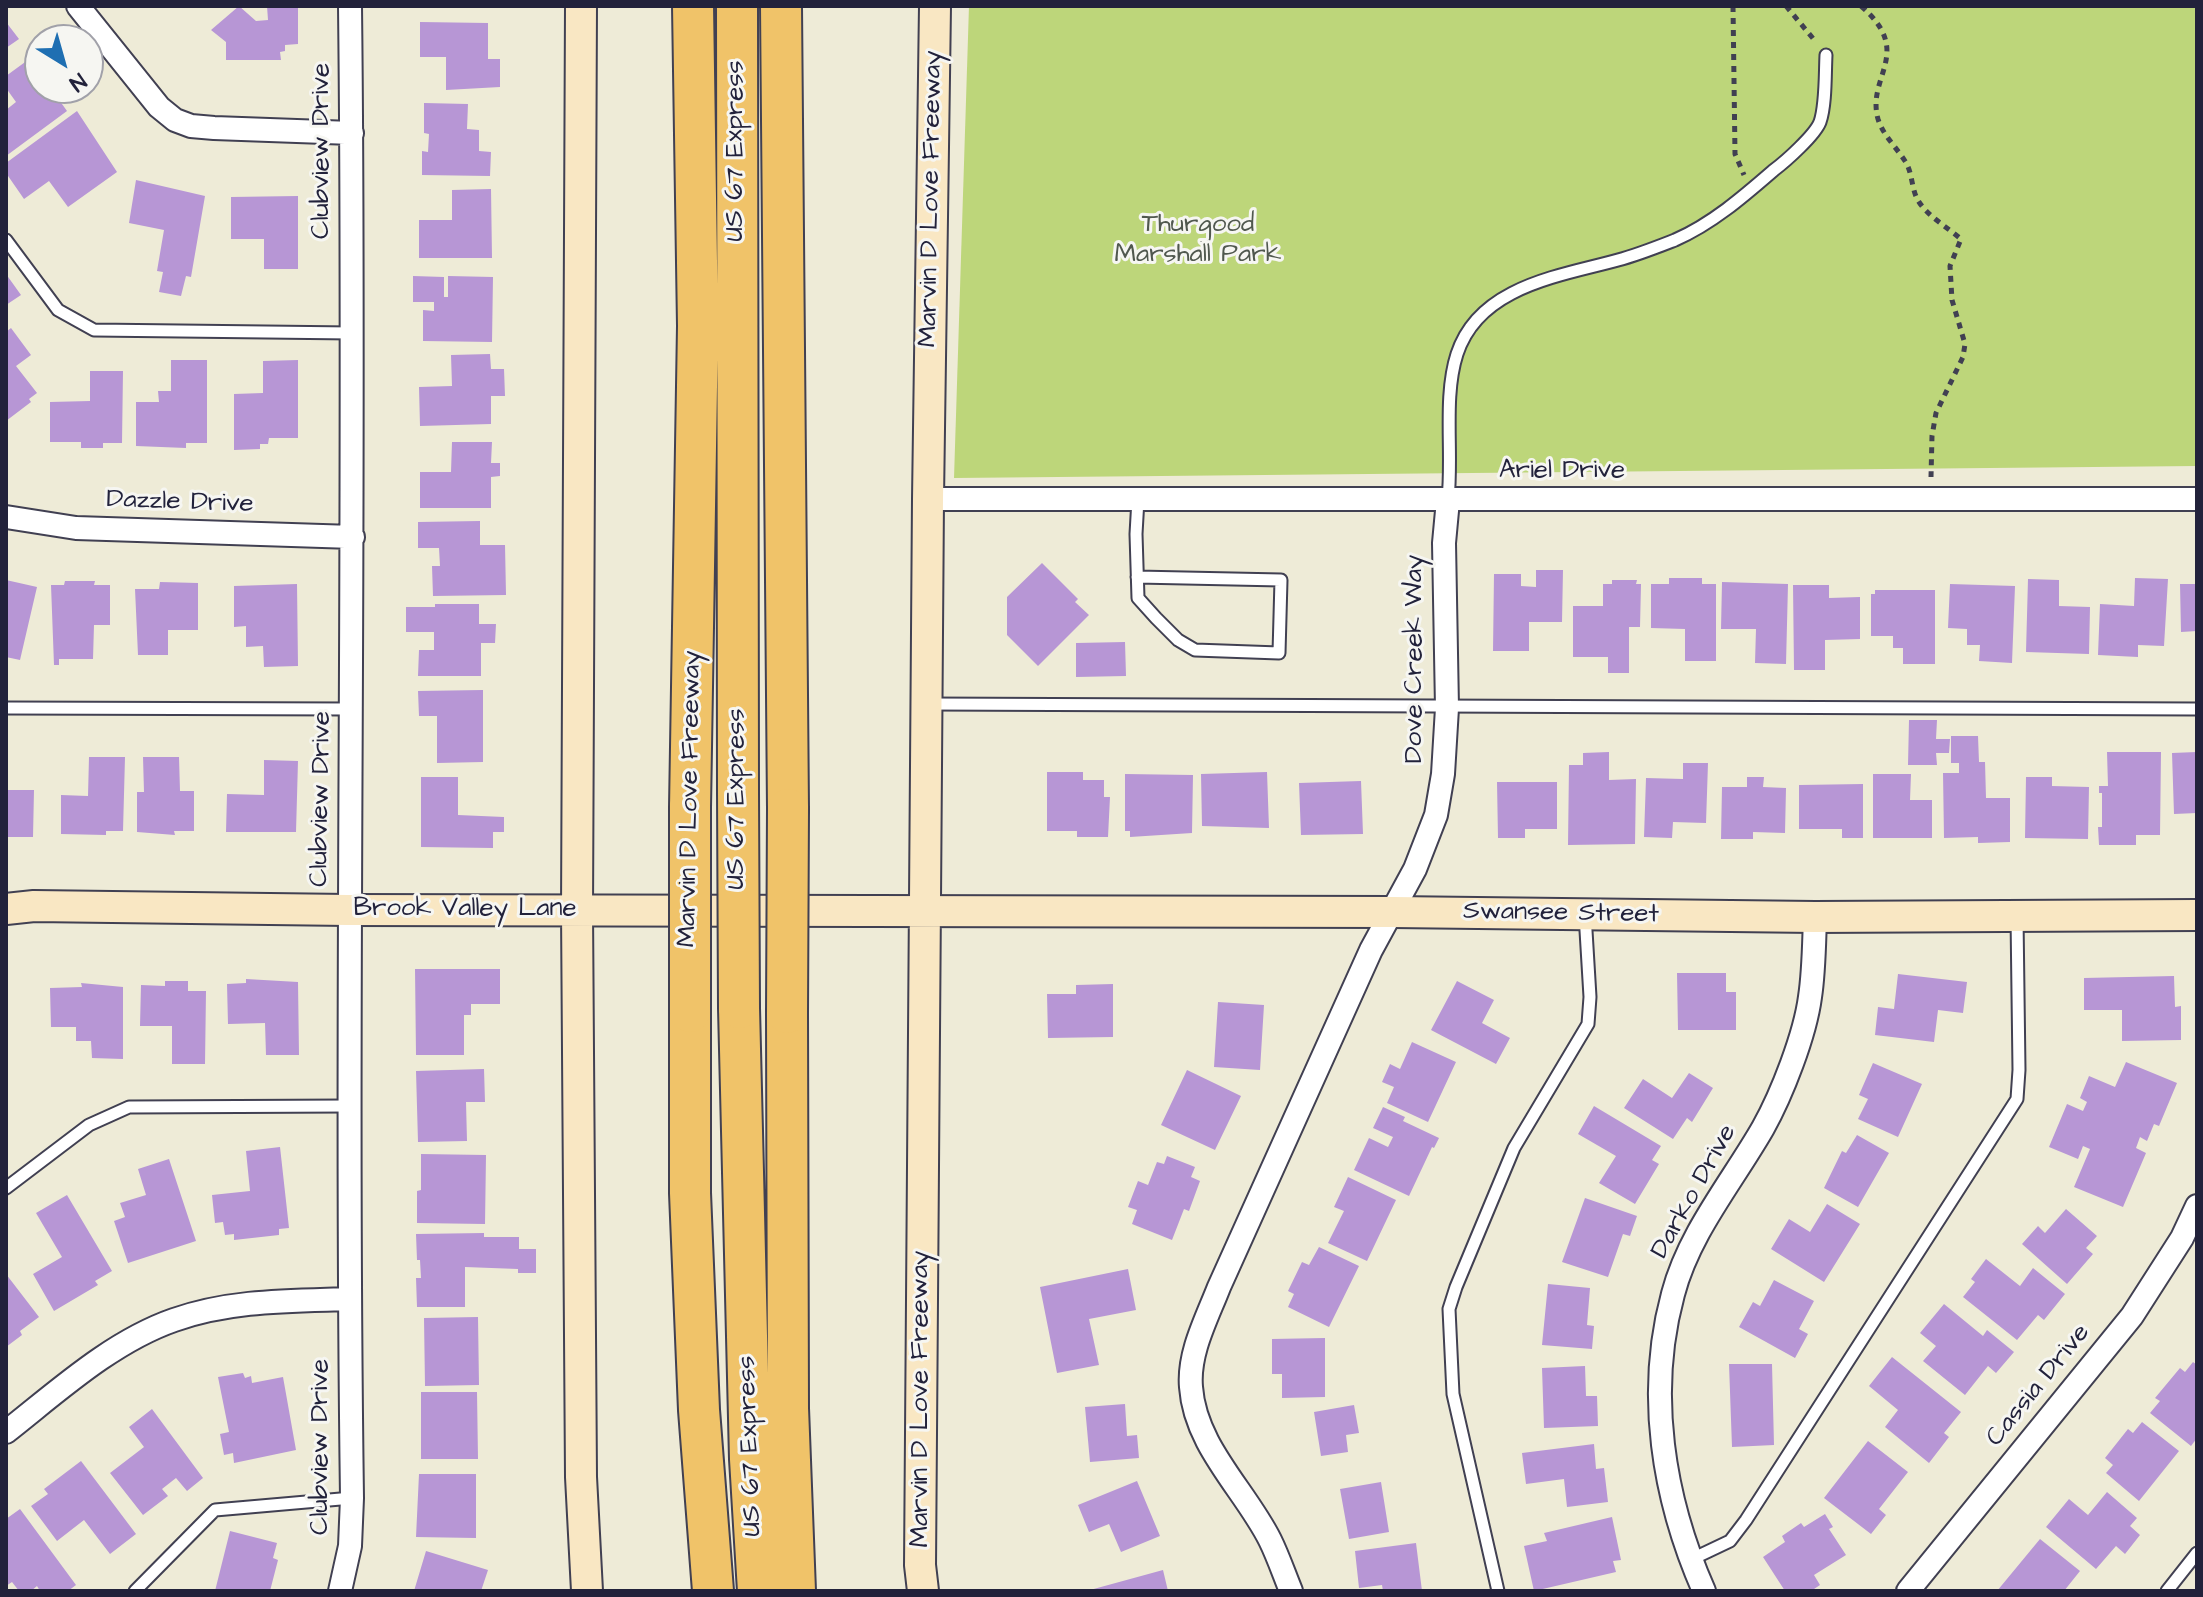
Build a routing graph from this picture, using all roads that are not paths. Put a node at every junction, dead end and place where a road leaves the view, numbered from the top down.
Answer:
1 (78, 6) edge
2 (350, 6) edge
3 (581, 6) edge
4 (693, 6) edge
5 (737, 6) edge
6 (781, 6) edge
7 (935, 6) edge
8 (1826, 55) road end
9 (352, 133) junction
10 (6, 240) edge
11 (352, 333) junction
12 (928, 499) junction
13 (1138, 499) junction
14 (2197, 499) edge
15 (1448, 500) junction
16 (6, 517) edge
17 (353, 537) junction
18 (1137, 577) junction
19 (926, 704) junction
20 (6, 708) edge
21 (1447, 708) junction
22 (351, 709) junction
23 (2197, 709) edge
24 (6, 909) edge
25 (348, 910) junction
26 (577, 910) junction
27 (925, 911) junction
28 (1393, 912) junction
29 (1585, 914) junction
30 (2197, 915) edge
31 (2017, 916) junction
32 (1815, 917) junction
33 (348, 1106) junction
34 (6, 1188) edge
35 (2197, 1206) edge
36 (349, 1299) junction
37 (6, 1432) edge
38 (352, 1498) junction
39 (2197, 1553) edge
40 (1690, 1560) junction
41 (135, 1591) edge
42 (340, 1591) edge
43 (587, 1591) edge
44 (713, 1591) edge
45 (758, 1591) edge
46 (795, 1591) edge
47 (923, 1591) edge
48 (1291, 1591) edge
49 (1498, 1591) edge
50 (1704, 1591) edge
51 (1908, 1591) edge
52 (2167, 1591) edge

1 - 9 street
2 - 9 street, Clubview Drive
3 - 26 main road
4 - 44 highway, Marvin D Love Freeway, bridge
5 - 45 highway, US 67 Express, bridge
6 - 46 highway, bridge
7 - 12 main road, Marvin D Love Freeway
8 - 15 lane, Dove Creek Way
9 - 11 street, Clubview Drive
10 - 11 lane
11 - 17 street, Clubview Drive
12 - 13 street, Ariel Drive
12 - 19 main road, Marvin D Love Freeway
13 - 15 street, Ariel Drive
13 - 18 lane
14 - 15 street, Ariel Drive
15 - 21 street, Dove Creek Way
16 - 17 street, Dazzle Drive
17 - 22 street, Clubview Drive
18 - 18 lane
19 - 21 lane
19 - 27 main road, Marvin D Love Freeway
20 - 22 lane
21 - 23 lane
21 - 28 street, Dove Creek Way
22 - 25 street, Clubview Drive
24 - 25 main road, Brook Valley Lane
25 - 26 main road, Brook Valley Lane
25 - 33 street, Clubview Drive
26 - 27 main road, Brook Valley Lane
26 - 43 main road
27 - 28 main road, Swansee Street
27 - 47 main road, Marvin D Love Freeway
28 - 29 main road, Swansee Street
28 - 48 street, Dove Creek Way
29 - 32 main road, Swansee Street
29 - 49 lane
30 - 31 main road, Swansee Street
31 - 32 main road, Swansee Street
31 - 40 lane
32 - 40 street, Darko Drive
33 - 34 lane
33 - 36 street, Clubview Drive
35 - 51 street, Cassia Drive
36 - 37 street
36 - 38 street, Clubview Drive
38 - 41 lane
38 - 42 street, Clubview Drive
39 - 52 lane
40 - 50 street, Darko Drive

